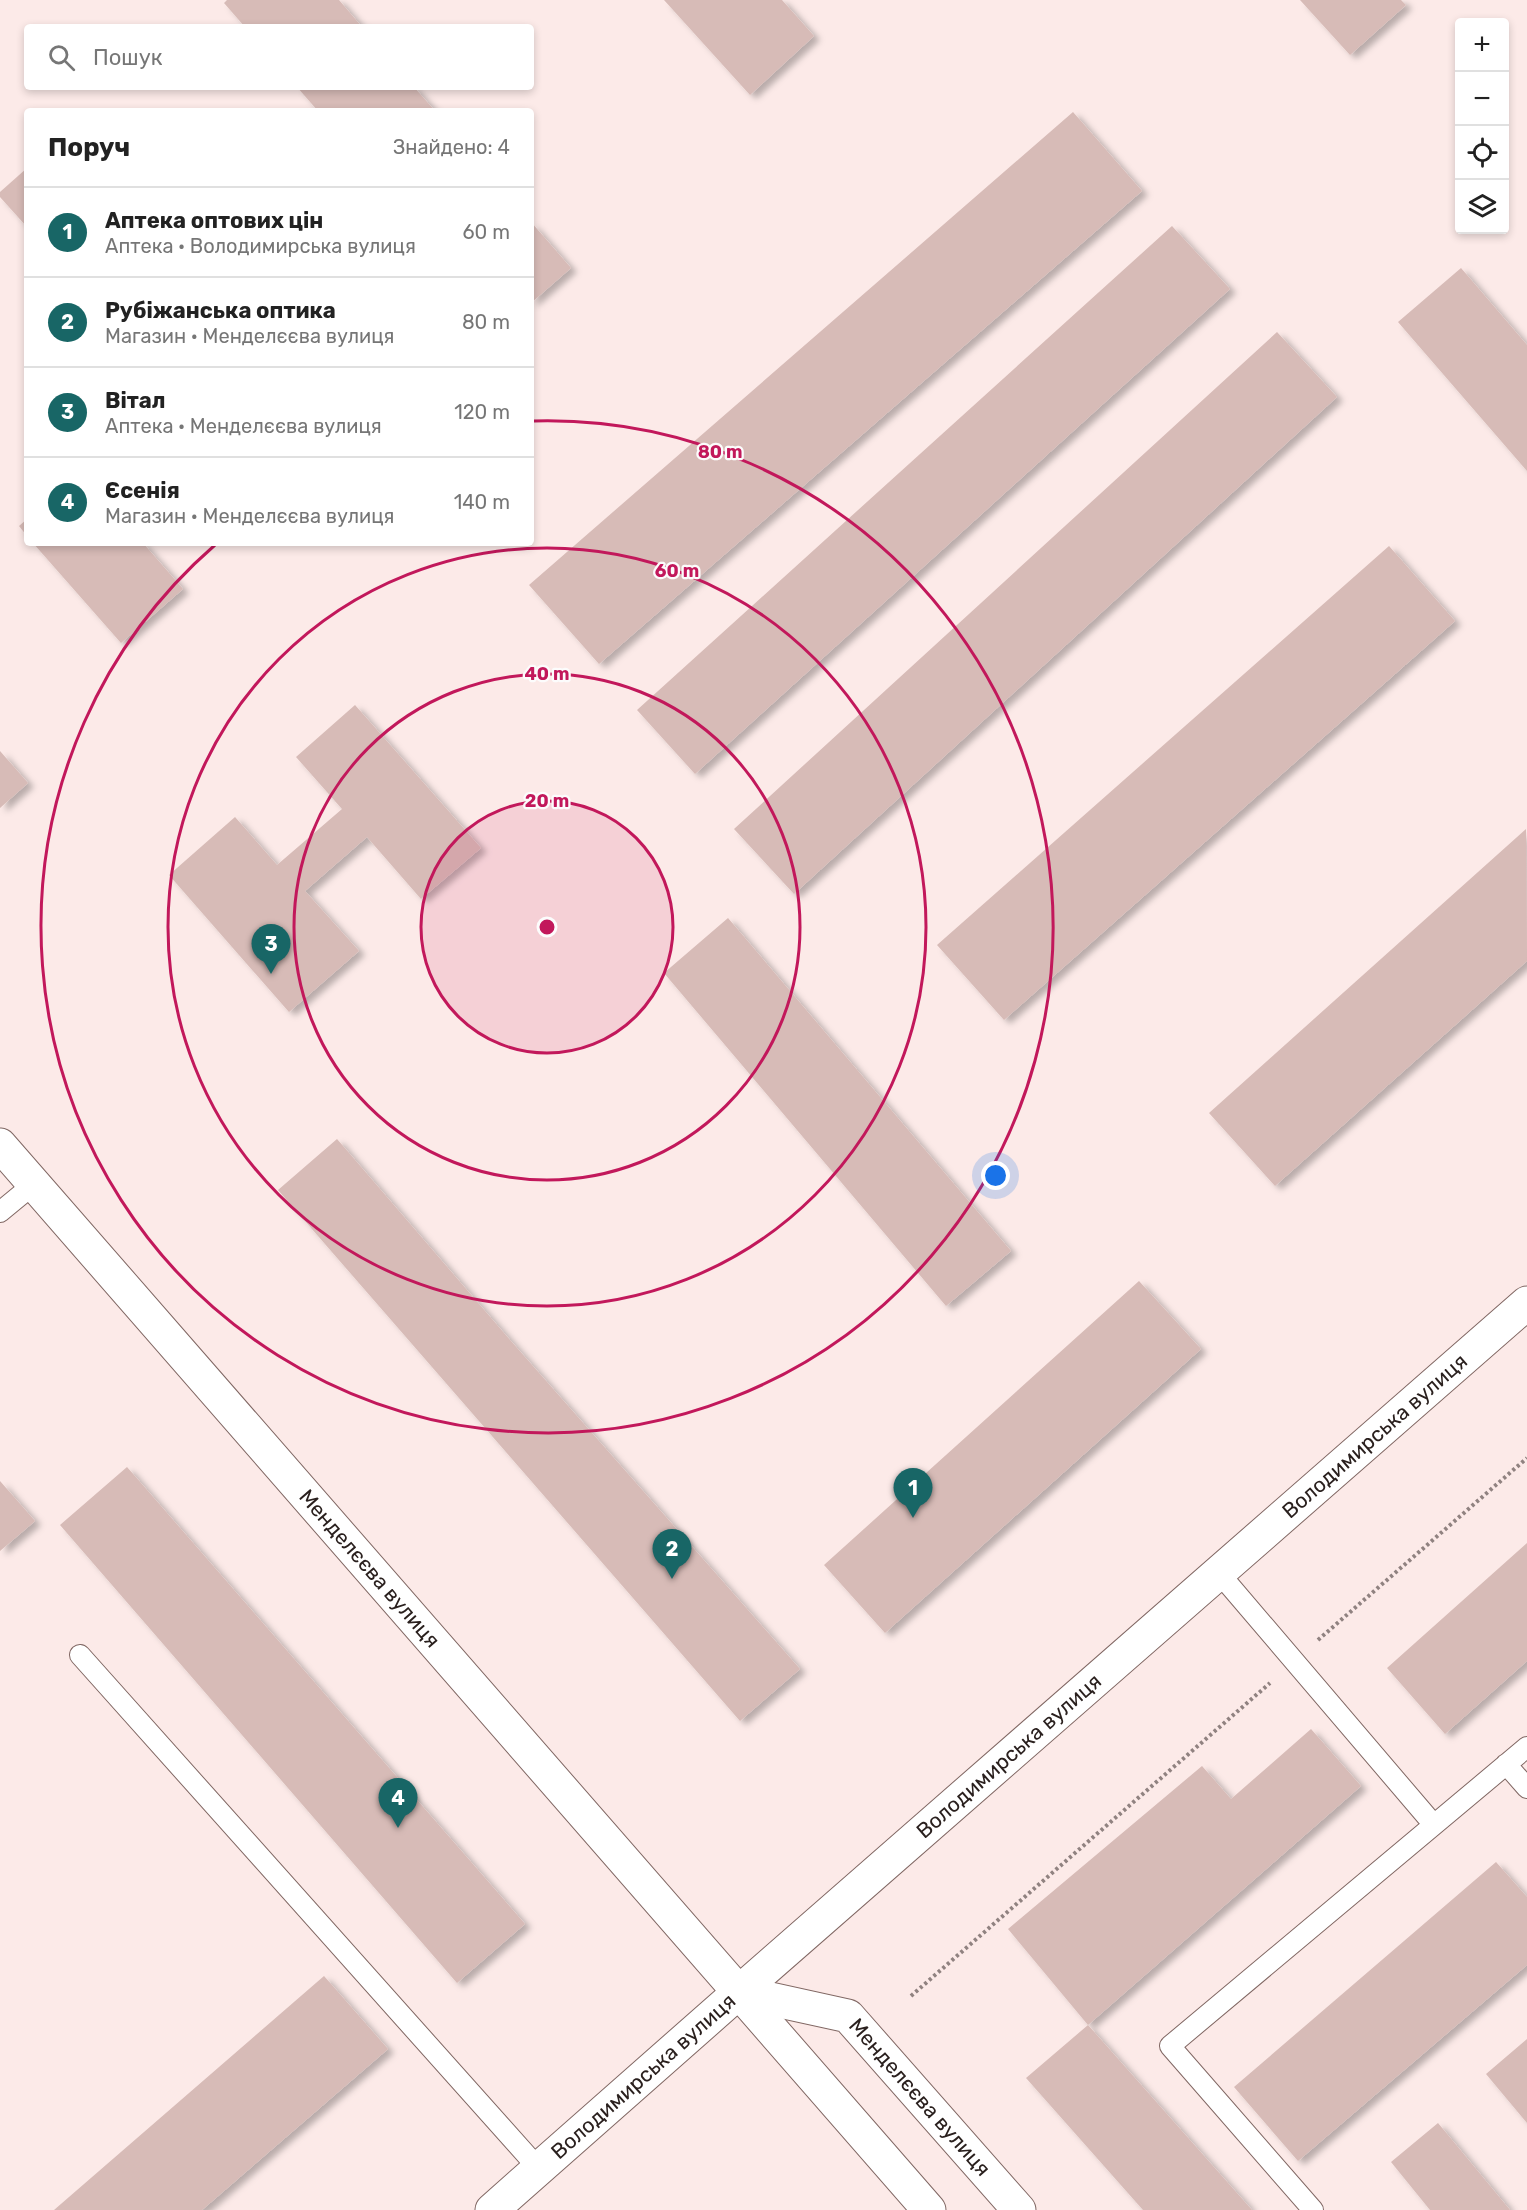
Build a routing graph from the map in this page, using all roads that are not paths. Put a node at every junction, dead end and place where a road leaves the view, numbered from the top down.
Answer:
1 (0, 1145) edge
2 (34, 1184) junction
3 (0, 1212) edge
4 (1527, 1304) edge
5 (1219, 1573) junction
6 (80, 1655) dead end
7 (1527, 1747) edge
8 (1506, 1764) junction
9 (1527, 1788) edge
10 (1434, 1824) junction
11 (739, 1992) junction
12 (539, 2169) junction
13 (492, 2210) edge
14 (929, 2210) edge
15 (1019, 2210) edge
16 (1313, 2210) edge

1 - 2 street, Менделєєва вулиця
2 - 3 lane
2 - 11 street, Менделєєва вулиця
4 - 5 street, Володимирська вулиця
5 - 10 lane
5 - 11 street, Володимирська вулиця
6 - 12 lane
7 - 8 lane
8 - 9 lane
8 - 10 lane
10 - 16 lane
11 - 12 street, Володимирська вулиця
11 - 14 street, Менделєєва вулиця
11 - 15 street, Менделєєва вулиця
12 - 13 street, Володимирська вулиця

